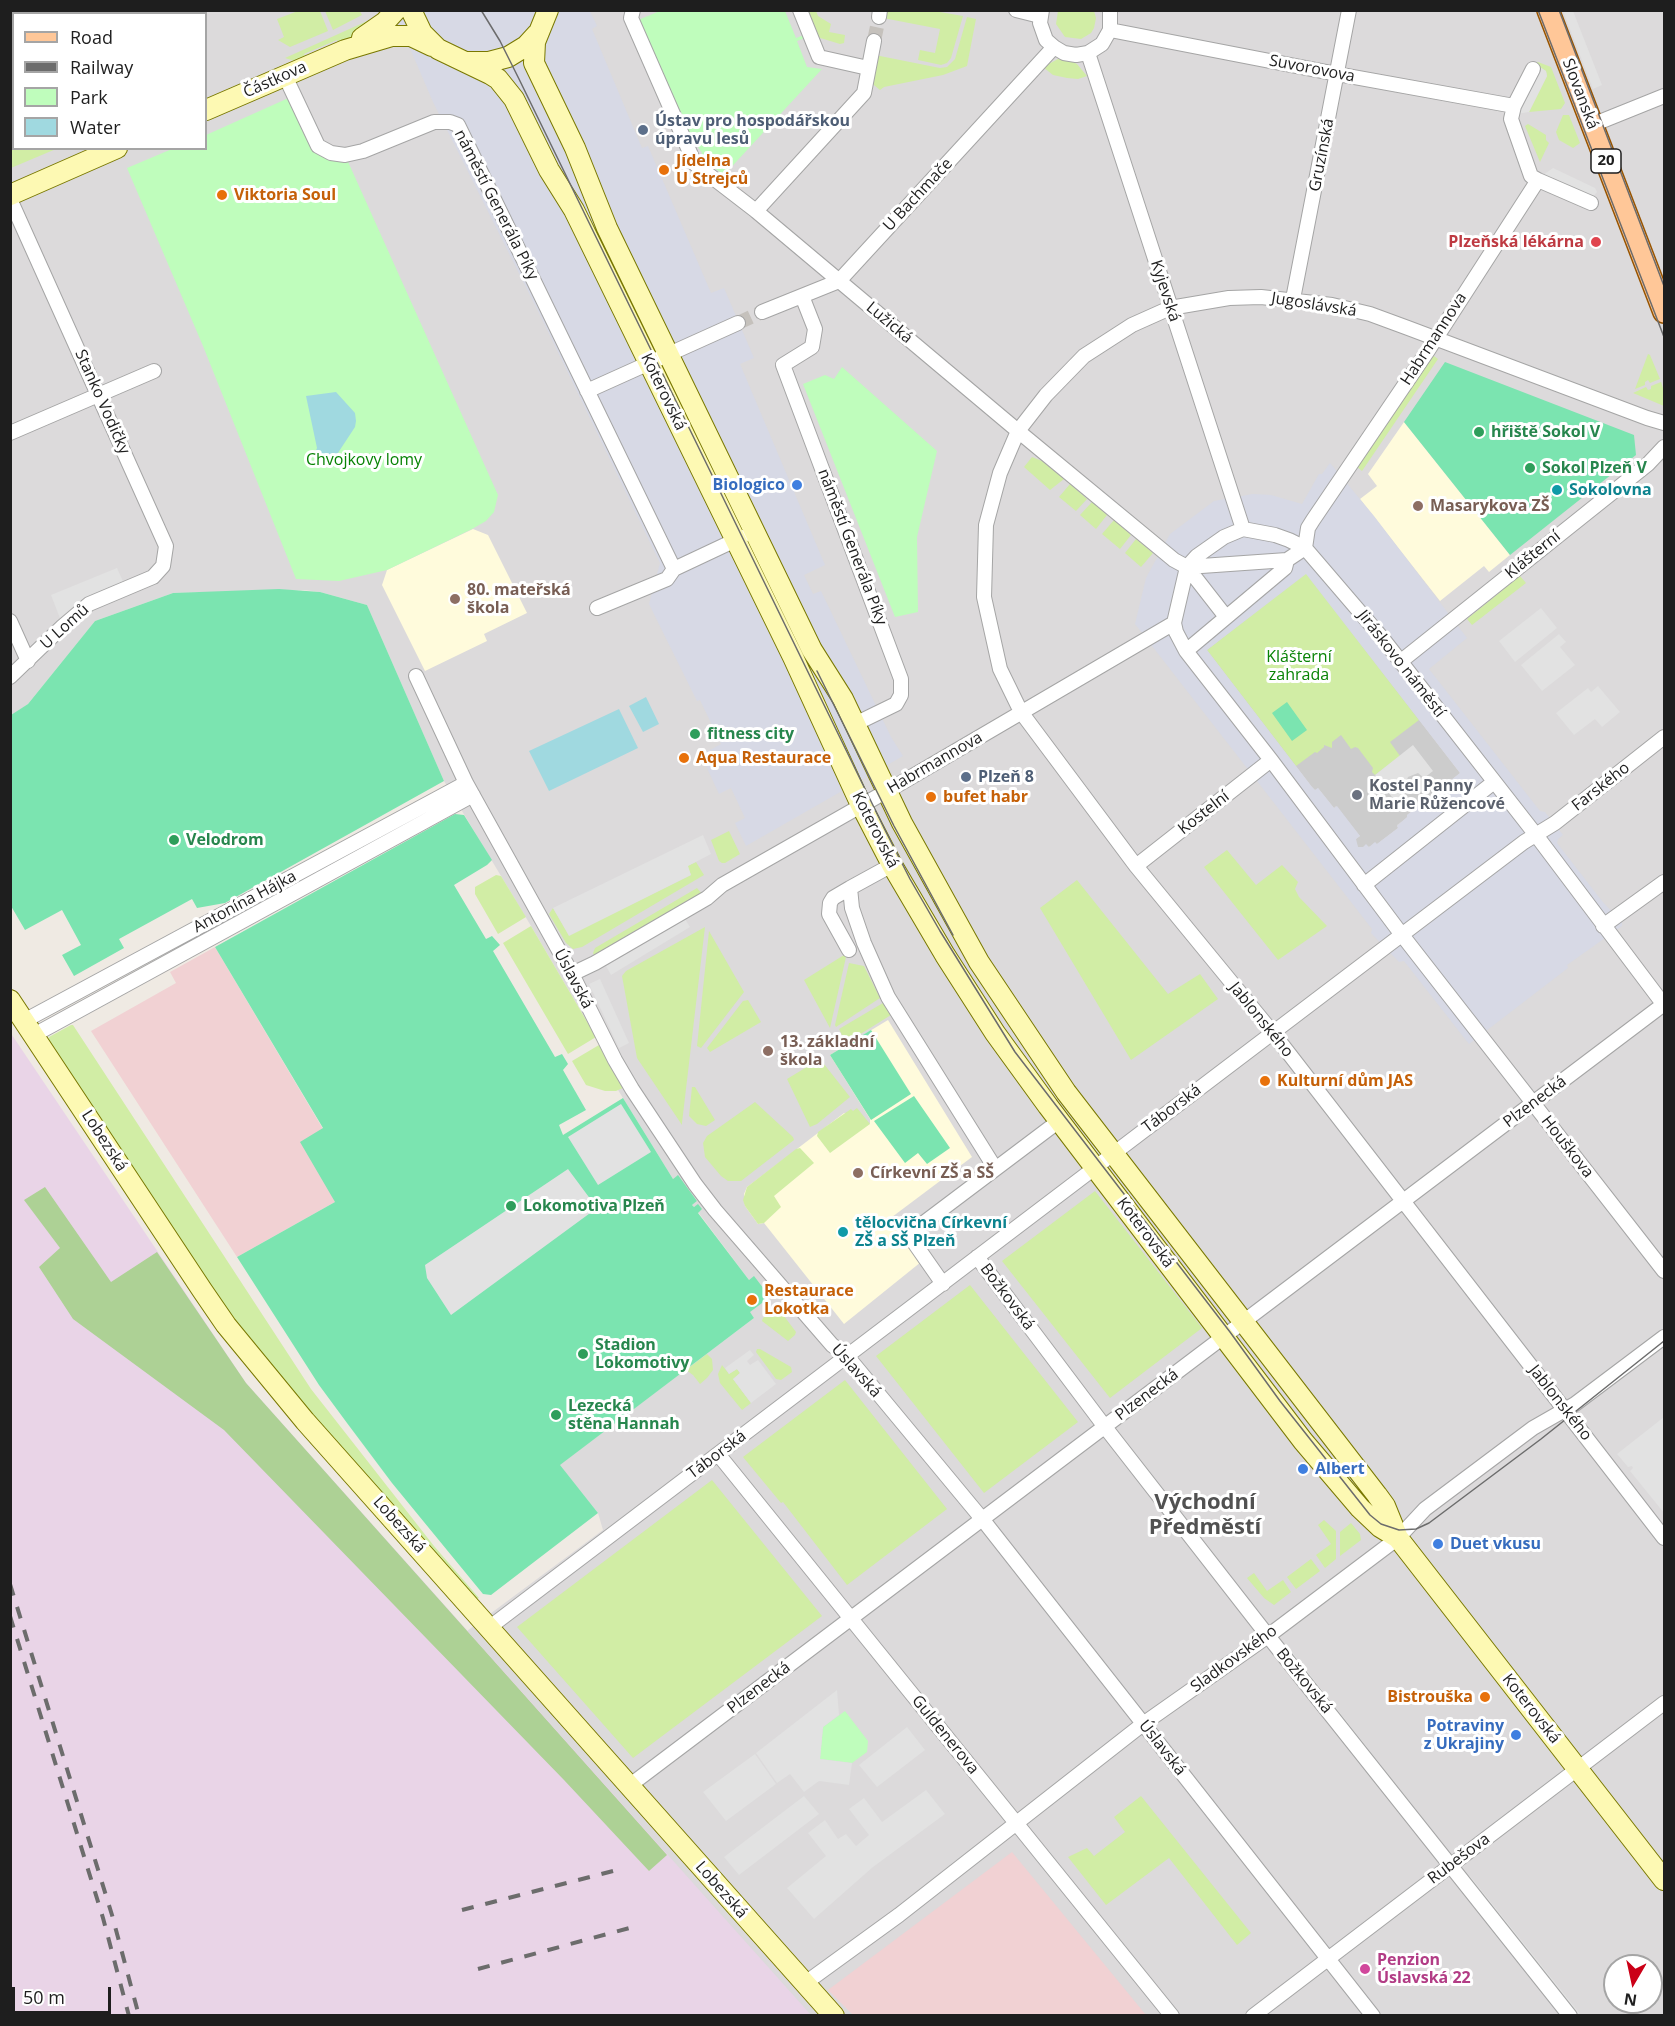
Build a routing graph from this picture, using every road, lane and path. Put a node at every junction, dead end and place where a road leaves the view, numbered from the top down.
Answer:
1 (396, 10) edge
2 (411, 10) edge
3 (633, 10) edge
4 (800, 10) edge
5 (1016, 10) edge
6 (1110, 10) edge
7 (1349, 10) edge
8 (1548, 10) edge
9 (1041, 13) edge
10 (545, 20) edge
11 (1110, 30) junction
12 (874, 41) tunnel mouth
13 (1054, 47) junction
14 (438, 49) junction
15 (345, 50) junction
16 (1088, 53) junction
17 (460, 60) junction
18 (868, 68) junction
19 (1533, 69) dead end
20 (1337, 74) junction
21 (285, 75) junction
22 (1665, 96) edge
23 (1514, 106) junction
24 (207, 110) edge
25 (1592, 125) junction
26 (113, 150) edge
27 (1538, 180) junction
28 (10, 197) edge
29 (1591, 203) dead end
30 (756, 211) junction
31 (839, 281) junction
32 (802, 296) junction
33 (1293, 299) junction
34 (1170, 308) junction
35 (762, 312) tunnel mouth
36 (1665, 312) edge
37 (738, 323) tunnel mouth
38 (1436, 338) junction
39 (669, 354) junction
40 (649, 363) junction
41 (154, 371) dead end
42 (587, 391) junction
43 (99, 395) junction
44 (1665, 423) edge
45 (1018, 431) junction
46 (10, 433) edge
47 (1665, 447) edge
48 (1008, 456) joint
49 (1243, 529) junction
50 (755, 532) junction
51 (736, 540) junction
52 (1305, 548) junction
53 (1287, 560) junction
54 (1187, 567) junction
55 (674, 569) junction
56 (126, 588) joint
57 (597, 608) dead end
58 (1226, 617) junction
59 (10, 621) edge
60 (1174, 623) junction
61 (1186, 651) junction
62 (28, 661) junction
63 (1400, 662) junction
64 (416, 676) dead end
65 (10, 677) edge
66 (1021, 712) junction
67 (855, 724) junction
68 (1665, 737) edge
69 (1271, 760) junction
70 (1494, 782) junction
71 (470, 789) junction
72 (888, 791) junction
73 (861, 805) junction
74 (1536, 835) junction
75 (892, 865) junction
76 (1136, 866) junction
77 (1665, 882) edge
78 (1364, 885) junction
79 (850, 888) junction
80 (1603, 926) junction
81 (1402, 935) junction
82 (849, 951) dead end
83 (572, 974) junction
84 (10, 1000) edge
85 (1664, 1005) edge
86 (29, 1028) junction
87 (1273, 1033) junction
88 (1533, 1103) junction
89 (1059, 1121) junction
90 (1113, 1154) junction
91 (995, 1168) junction
92 (1095, 1168) junction
93 (1403, 1202) junction
94 (977, 1257) junction
95 (1665, 1271) edge
96 (943, 1284) junction
97 (1243, 1323) junction
98 (1224, 1337) junction
99 (1665, 1337) edge
100 (847, 1356) junction
101 (1565, 1410) junction
102 (1105, 1427) junction
103 (718, 1454) junction
104 (982, 1520) junction
105 (1398, 1538) junction
106 (1665, 1538) edge
107 (851, 1619) junction
108 (490, 1627) junction
109 (1268, 1636) junction
110 (1665, 1702) edge
111 (1143, 1724) junction
112 (1578, 1769) junction
113 (629, 1786) junction
114 (1016, 1823) junction
115 (1451, 1865) junction
116 (1665, 1880) edge
117 (1328, 1959) junction
118 (804, 1984) junction
119 (834, 2016) edge
120 (1172, 2016) edge
121 (1253, 2016) edge
122 (1373, 2016) edge
123 (1570, 2016) edge

1 - 15 street, Částkova
2 - 14 street, Koterovská
3 - 30 street, Lužická
4 - 18 street
5 - 9 street
6 - 11 street
7 - 20 street, Gruzínská
8 - 25 main road, Slovanská / 20
9 - 13 street
10 - 17 street, Koterovská
10 - 39 street, Koterovská
11 - 16 street
11 - 20 street, Suvorovova
12 - 18 street
13 - 16 street
13 - 31 street, U Bachmače
14 - 15 street, Částkova
14 - 17 street, Koterovská
15 - 21 street, Částkova
16 - 34 street, Kyjevská
17 - 40 street, Koterovská
18 - 30 street
19 - 23 street
20 - 23 street, Suvorovova
20 - 33 street, Gruzínská
21 - 24 street, Částkova
21 - 42 street, náměstí Generála Píky
22 - 25 street
23 - 27 street
25 - 36 main road, Slovanská / 20
26 - 28 street
27 - 29 street
27 - 38 street, Habrmannova
28 - 43 street, Stanko Vodičky
30 - 31 street, Lužická
31 - 32 street, U Bachmače
31 - 45 street, Lužická
32 - 35 street, U Bachmače
32 - 67 street, náměstí Generála Píky
33 - 34 street, Jugoslávská
33 - 38 street, Jugoslávská
34 - 45 street, Jugoslávská
34 - 49 street, Kyjevská
37 - 39 street
38 - 44 street, Jugoslávská
38 - 52 street, Habrmannova
39 - 40 street
39 - 50 street, Koterovská
40 - 42 street
40 - 51 street, Koterovská
41 - 43 street
42 - 55 street, náměstí Generála Píky
43 - 46 street
43 - 56 street, Stanko Vodičky
45 - 48 street, Jugoslávská
45 - 54 street, Lužická
47 - 63 street, Klášterní
48 - 66 street, Jablonského
49 - 52 street, Jiráskovo náměstí
49 - 54 street
50 - 51 street
50 - 67 street, Koterovská
51 - 55 street
51 - 73 street, Koterovská
52 - 53 street
52 - 63 street, Jiráskovo náměstí
53 - 54 street
53 - 58 street
54 - 58 street
54 - 60 street
55 - 57 street
56 - 62 street, U Lomů
58 - 61 street
59 - 62 street
60 - 61 street
60 - 66 street, Habrmannova
61 - 69 street
62 - 65 street, U Lomů
63 - 70 street, Jiráskovo náměstí
64 - 71 street, Úslavská
66 - 72 street, Habrmannova
66 - 76 street, Jablonského
67 - 72 street, Koterovská
68 - 74 street, Farského
69 - 76 street, Kostelní
69 - 78 street
70 - 74 street, Jiráskovo náměstí
70 - 78 street
71 - 83 street, Úslavská
71 - 86 street, Antonína Hájka
72 - 73 street, Habrmannova
72 - 90 street, Koterovská
73 - 75 street, Koterovská
73 - 83 street, Habrmannova
74 - 80 street, Jiráskovo náměstí
74 - 81 street
75 - 79 street
75 - 89 street, Koterovská
76 - 87 street, Jablonského
77 - 80 street
78 - 81 street
79 - 82 street
79 - 91 street
80 - 85 street, Jiráskovo náměstí
81 - 87 street, Táborská
81 - 88 street, Houškova
83 - 100 street, Úslavská
84 - 86 street, Lobezská
85 - 88 street, Plzenecká
86 - 108 street, Lobezská
87 - 90 street, Táborská
87 - 93 street, Jablonského
88 - 93 street, Plzenecká
88 - 95 street, Houškova
89 - 91 street
89 - 92 street, Koterovská
90 - 92 street, Táborská
90 - 97 street, Koterovská
91 - 96 street
92 - 94 street, Táborská
92 - 98 street, Koterovská
93 - 97 street, Plzenecká
93 - 101 street, Jablonského
94 - 96 street, Táborská
94 - 102 street, Božkovská
96 - 100 street, Táborská
97 - 98 street, Plzenecká
97 - 105 street, Koterovská
98 - 102 street, Plzenecká
98 - 105 street, Koterovská
99 - 101 street, Sladkovského
100 - 103 street, Táborská
100 - 104 street, Úslavská
101 - 105 street, Sladkovského
101 - 106 street, Jablonského
102 - 104 street, Plzenecká
102 - 109 street, Božkovská
103 - 107 street, Guldenerova
103 - 108 street, Táborská
104 - 107 street, Plzenecká
104 - 111 street, Úslavská
105 - 109 street, Sladkovského
105 - 112 street, Koterovská
107 - 113 street, Plzenecká
107 - 114 street, Guldenerova
108 - 113 street, Lobezská
109 - 111 street, Sladkovského
109 - 115 street, Božkovská
110 - 112 street, Rubešova
111 - 114 street, Sladkovského
111 - 117 street, Úslavská
112 - 115 street, Rubešova
112 - 116 street, Koterovská
113 - 118 street, Lobezská
114 - 118 street, Sladkovského
114 - 120 street, Guldenerova
115 - 117 street, Rubešova
115 - 123 street, Božkovská
117 - 121 street, Rubešova
117 - 122 street, Úslavská
118 - 119 street, Lobezská

